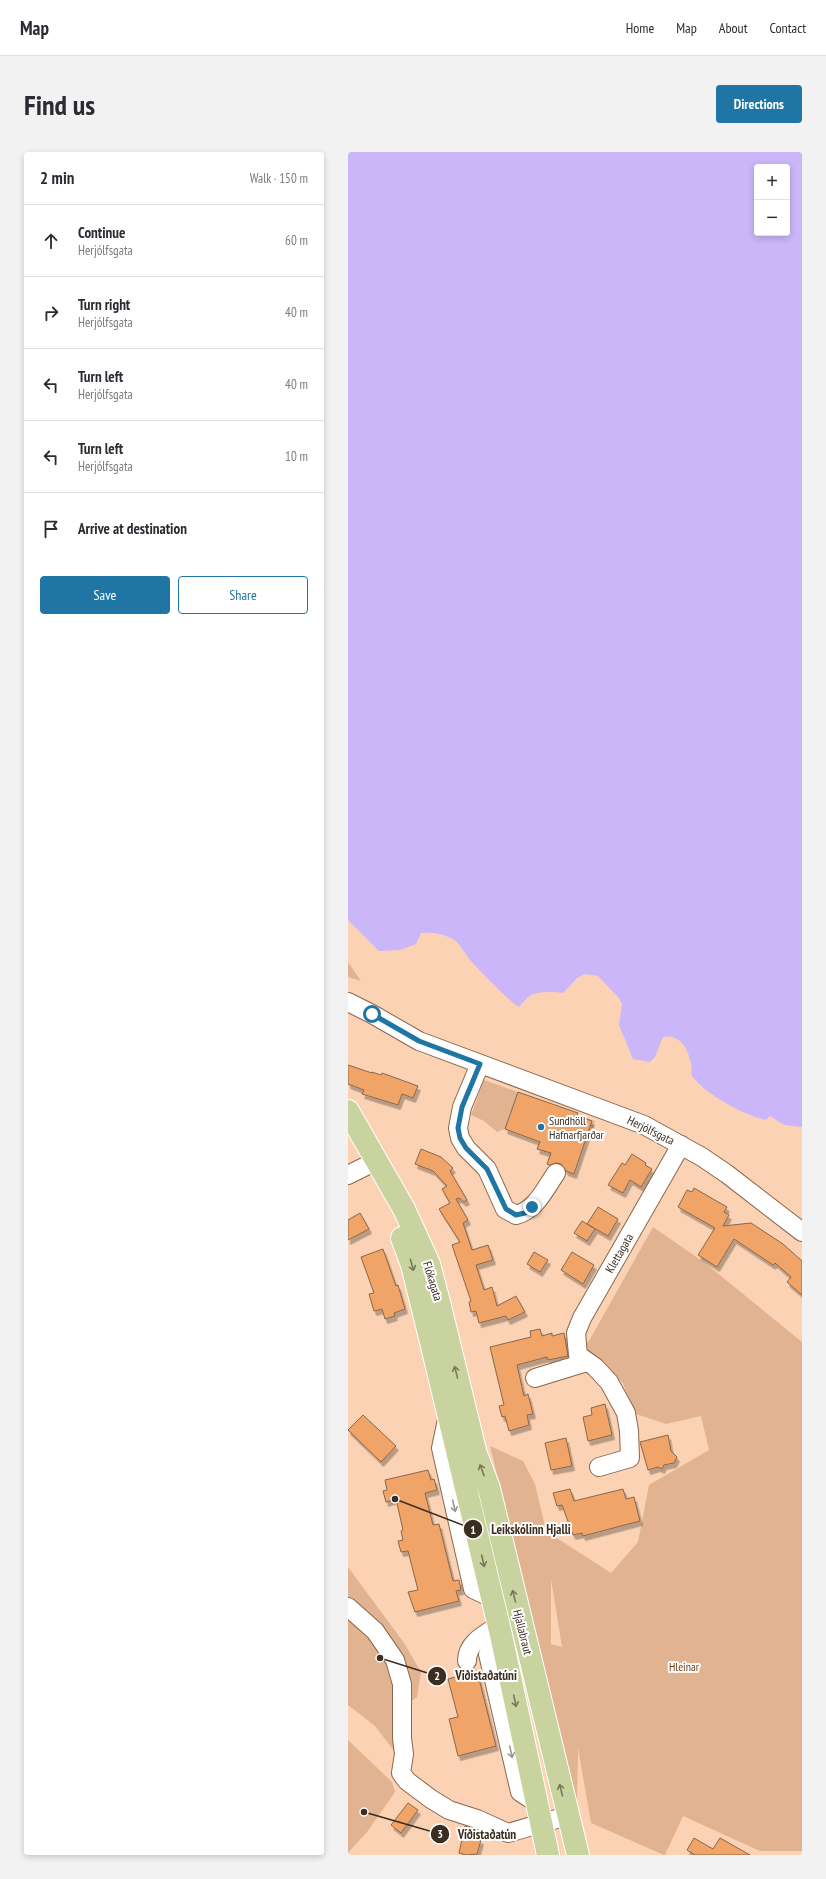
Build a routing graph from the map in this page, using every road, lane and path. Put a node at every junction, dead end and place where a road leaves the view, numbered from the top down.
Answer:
1 (348, 1002) edge
2 (480, 1064) junction
3 (348, 1111) edge
4 (348, 1138) edge
5 (681, 1145) junction
6 (363, 1168) edge
7 (556, 1174) dead end
8 (802, 1232) edge
9 (587, 1362) junction
10 (534, 1378) dead end
11 (457, 1412) junction
12 (599, 1467) dead end
13 (348, 1607) edge
14 (496, 1635) junction
15 (467, 1661) dead end
16 (539, 1814) junction
17 (568, 1816) junction
18 (548, 1855) edge
19 (578, 1855) edge

1 - 2 street, Herjólfsgata
2 - 5 street, Herjólfsgata
2 - 7 street
3 - 6 main road
4 - 6 main road
5 - 8 street, Herjólfsgata
5 - 9 street, Klettagata
6 - 11 main road, Flókagata
9 - 10 street
9 - 12 street, Klettagata
11 -> 14 main road, Hjallabraut
17 -> 11 main road, Hjallabraut
13 - 16 street
14 - 15 street
14 -> 16 main road, Hjallabraut
16 - 17 street
16 - 18 main road, Hjallabraut
17 - 19 main road, Hjallabraut

